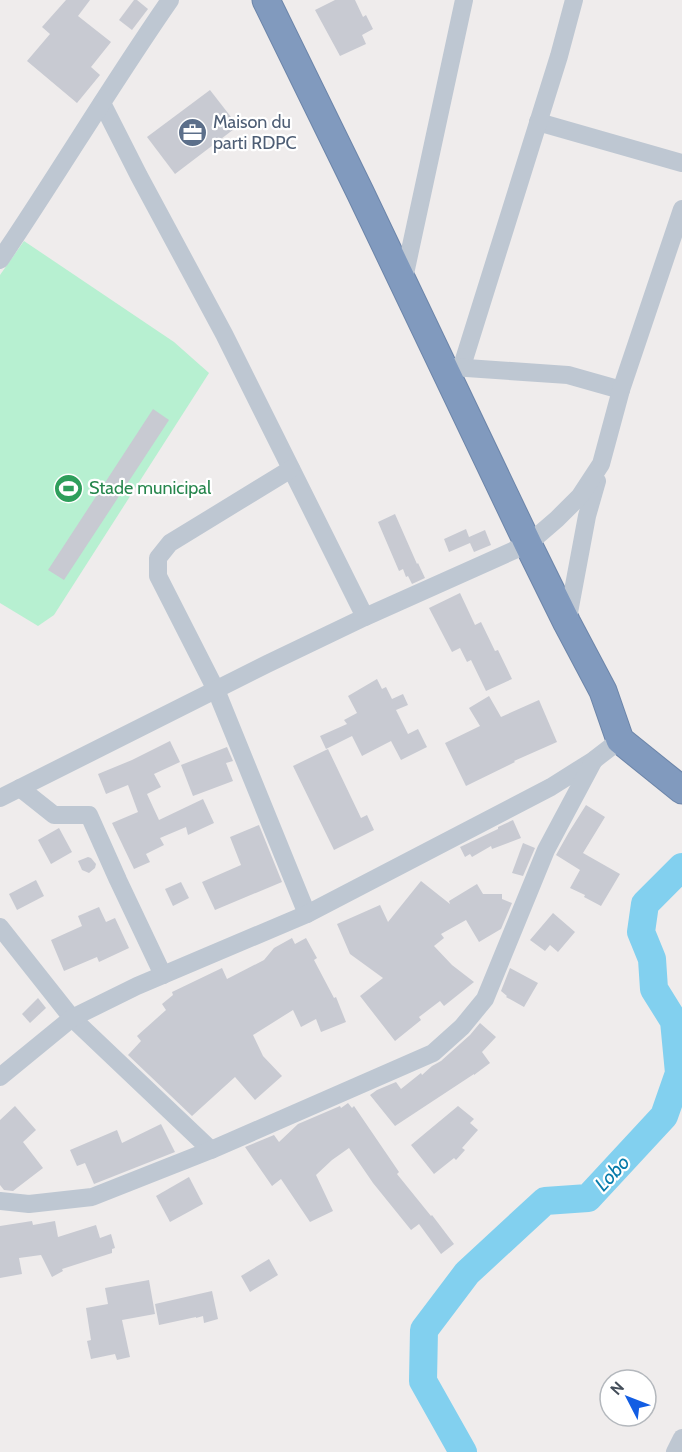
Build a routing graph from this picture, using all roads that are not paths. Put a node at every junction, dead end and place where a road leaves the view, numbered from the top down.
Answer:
1 (170, 0) edge
2 (266, 0) edge
3 (464, 0) edge
4 (574, 0) edge
5 (102, 103) junction
6 (538, 122) junction
7 (682, 162) edge
8 (682, 209) edge
9 (0, 260) edge
10 (403, 283) junction
11 (453, 367) junction
12 (621, 390) junction
13 (601, 464) junction
14 (291, 469) junction
15 (528, 544) junction
16 (365, 617) junction
17 (567, 623) junction
18 (216, 690) junction
19 (620, 740) junction
20 (594, 760) junction
21 (20, 788) junction
22 (682, 790) edge
23 (0, 798) edge
24 (308, 914) junction
25 (0, 927) edge
26 (163, 975) junction
27 (72, 1018) junction
28 (0, 1077) edge
29 (211, 1150) junction
30 (0, 1201) edge
31 (682, 1438) edge
32 (675, 1452) edge

1 - 5 street
2 - 10 highway
3 - 10 street
4 - 6 street
5 - 9 street
5 - 14 street
6 - 7 street
6 - 11 street
8 - 12 street
10 - 11 highway
11 - 12 street
11 - 15 highway
12 - 13 street
13 - 15 street
13 - 17 street
14 - 16 street
14 - 18 street
15 - 16 street
15 - 17 highway
16 - 18 street
17 - 19 highway
18 - 21 street
18 - 24 street
19 - 20 street
19 - 22 highway
20 - 24 street
20 - 29 street
21 - 23 street
21 - 26 street
24 - 26 street
25 - 27 street
26 - 27 street
27 - 28 street
27 - 29 street
29 - 30 street
31 - 32 street

